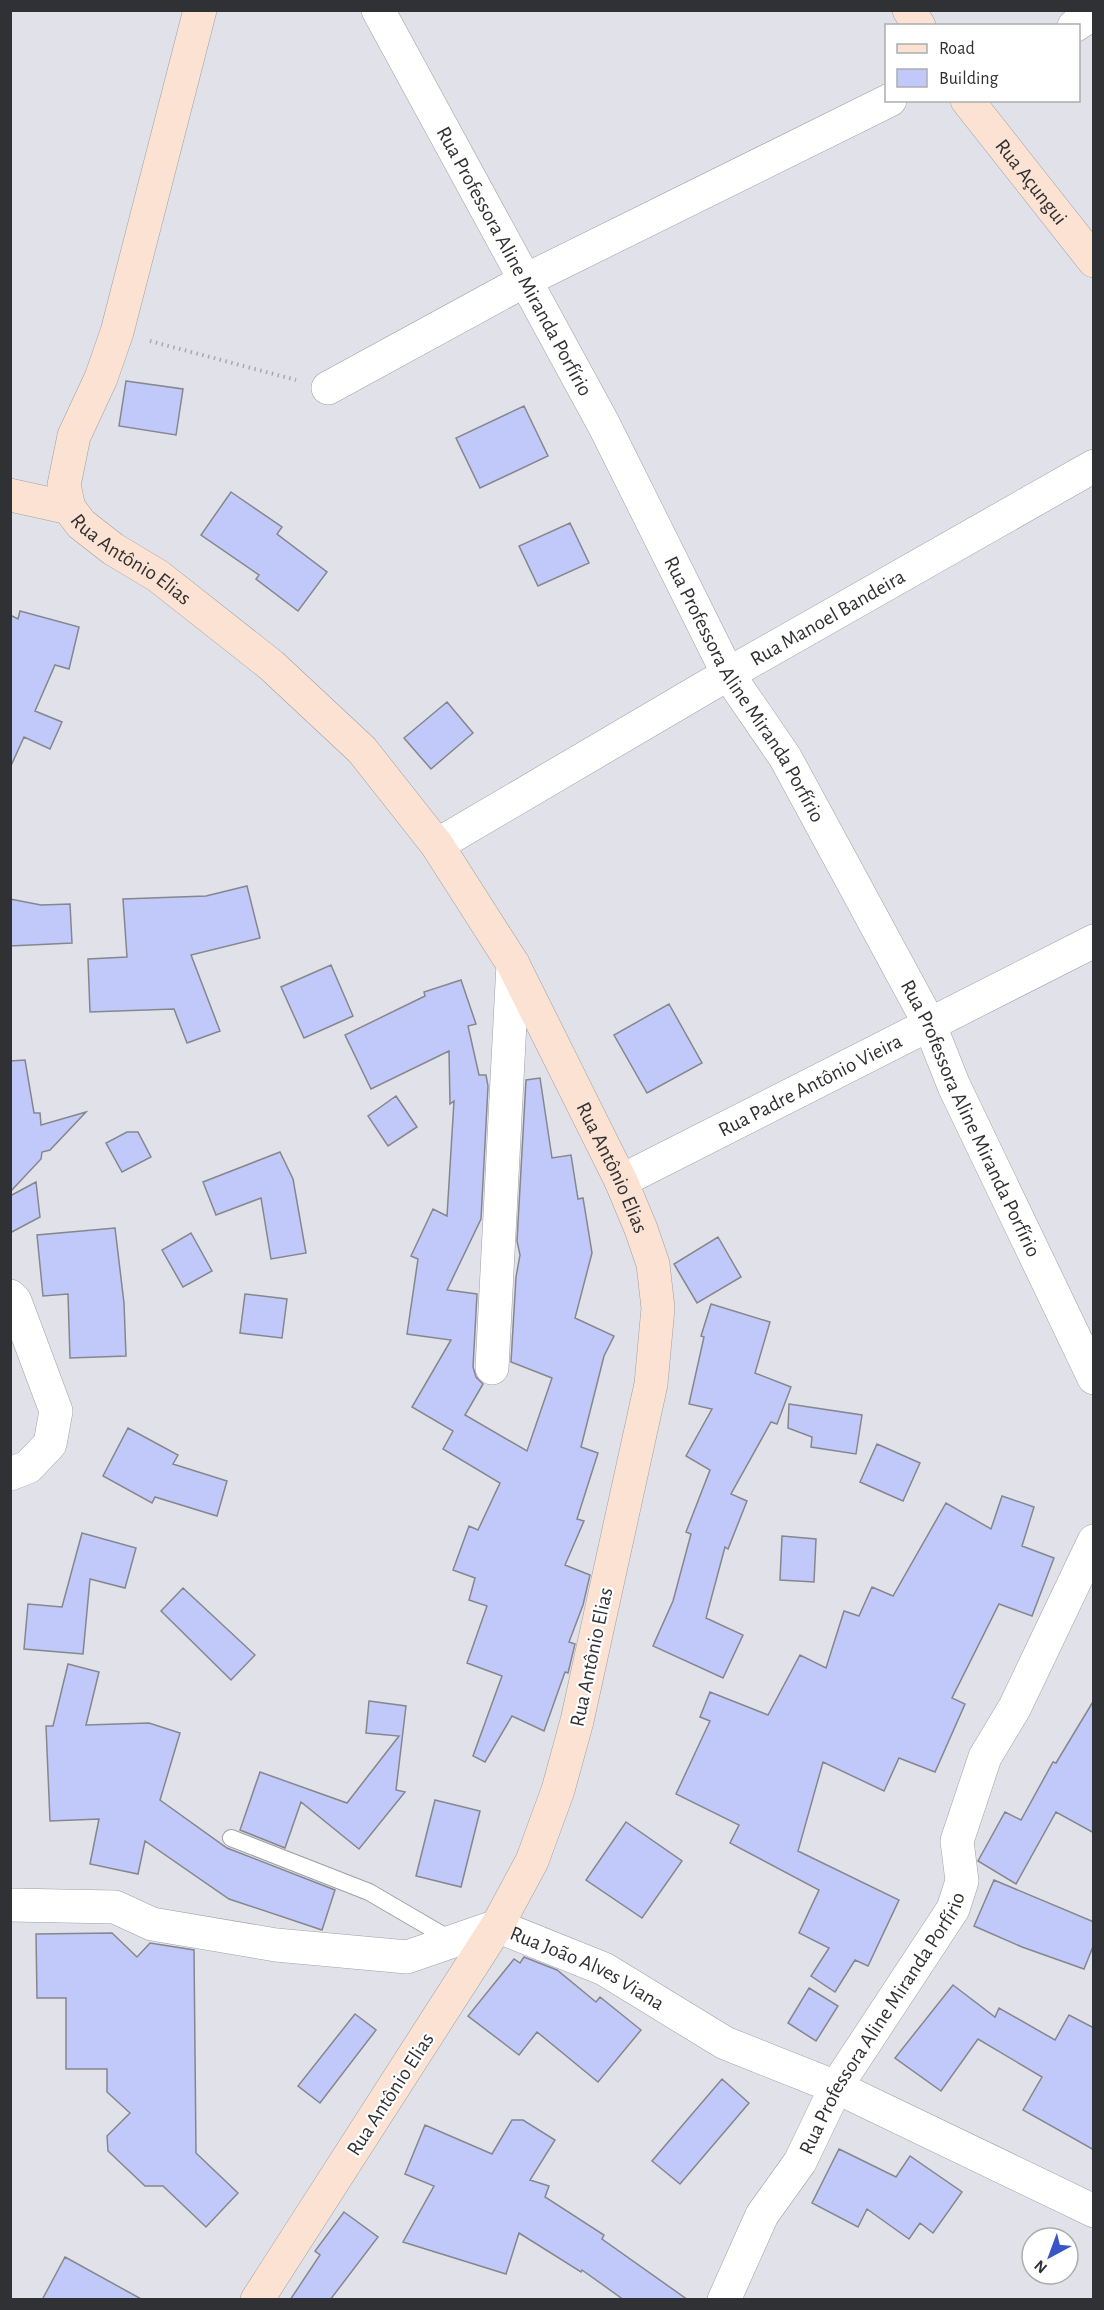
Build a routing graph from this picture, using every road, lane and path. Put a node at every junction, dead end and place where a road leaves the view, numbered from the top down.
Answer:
1 (200, 10) edge
2 (378, 10) edge
3 (909, 10) edge
4 (1094, 13) edge
5 (918, 24) edge
6 (1077, 24) edge
7 (886, 102) edge
8 (975, 103) edge
9 (1094, 261) edge
10 (526, 280) junction
11 (117, 332) junction
12 (328, 388) joint
13 (1094, 465) edge
14 (10, 495) edge
15 (69, 508) junction
16 (728, 674) junction
17 (436, 845) junction
18 (1094, 940) edge
19 (513, 964) junction
20 (929, 1023) junction
21 (621, 1181) junction
22 (10, 1296) edge
23 (492, 1368) dead end
24 (1094, 1378) edge
25 (10, 1474) edge
26 (1094, 1541) edge
27 (231, 1838) dead end
28 (10, 1905) edge
29 (497, 1926) junction
30 (453, 1942) junction
31 (836, 2087) junction
32 (1094, 2211) edge
33 (257, 2300) edge
34 (724, 2300) edge

1 - 11 street, Rua Antônio Elias
2 - 10 street, Rua Professora Aline Miranda Porfírio
3 - 5 street
4 - 6 street
7 - 10 street
8 - 9 street, Rua Açungui
10 - 12 street
10 - 16 street, Rua Professora Aline Miranda Porfírio
11 - 12 path
11 - 15 street, Rua Antônio Elias
13 - 16 street, Rua Manoel Bandeira
14 - 15 street
15 - 17 street, Rua Antônio Elias
16 - 17 street, Rua Manoel Bandeira
16 - 20 street, Rua Professora Aline Miranda Porfírio
17 - 19 street, Rua Antônio Elias
18 - 20 street, Rua Padre Antônio Vieira
19 - 21 street, Rua Antônio Elias
19 - 23 street
20 - 21 street, Rua Padre Antônio Vieira
20 - 24 street, Rua Professora Aline Miranda Porfírio
21 - 29 street, Rua Antônio Elias
22 - 25 street
26 - 31 street, Rua Professora Aline Miranda Porfírio
27 - 30 lane
28 - 30 street, Rua João Alves Viana
29 - 30 street, Rua João Alves Viana
29 - 31 street, Rua João Alves Viana
29 - 33 street, Rua Antônio Elias
31 - 32 street, Rua João Alves Viana
31 - 34 street, Rua Professora Aline Miranda Porfírio

